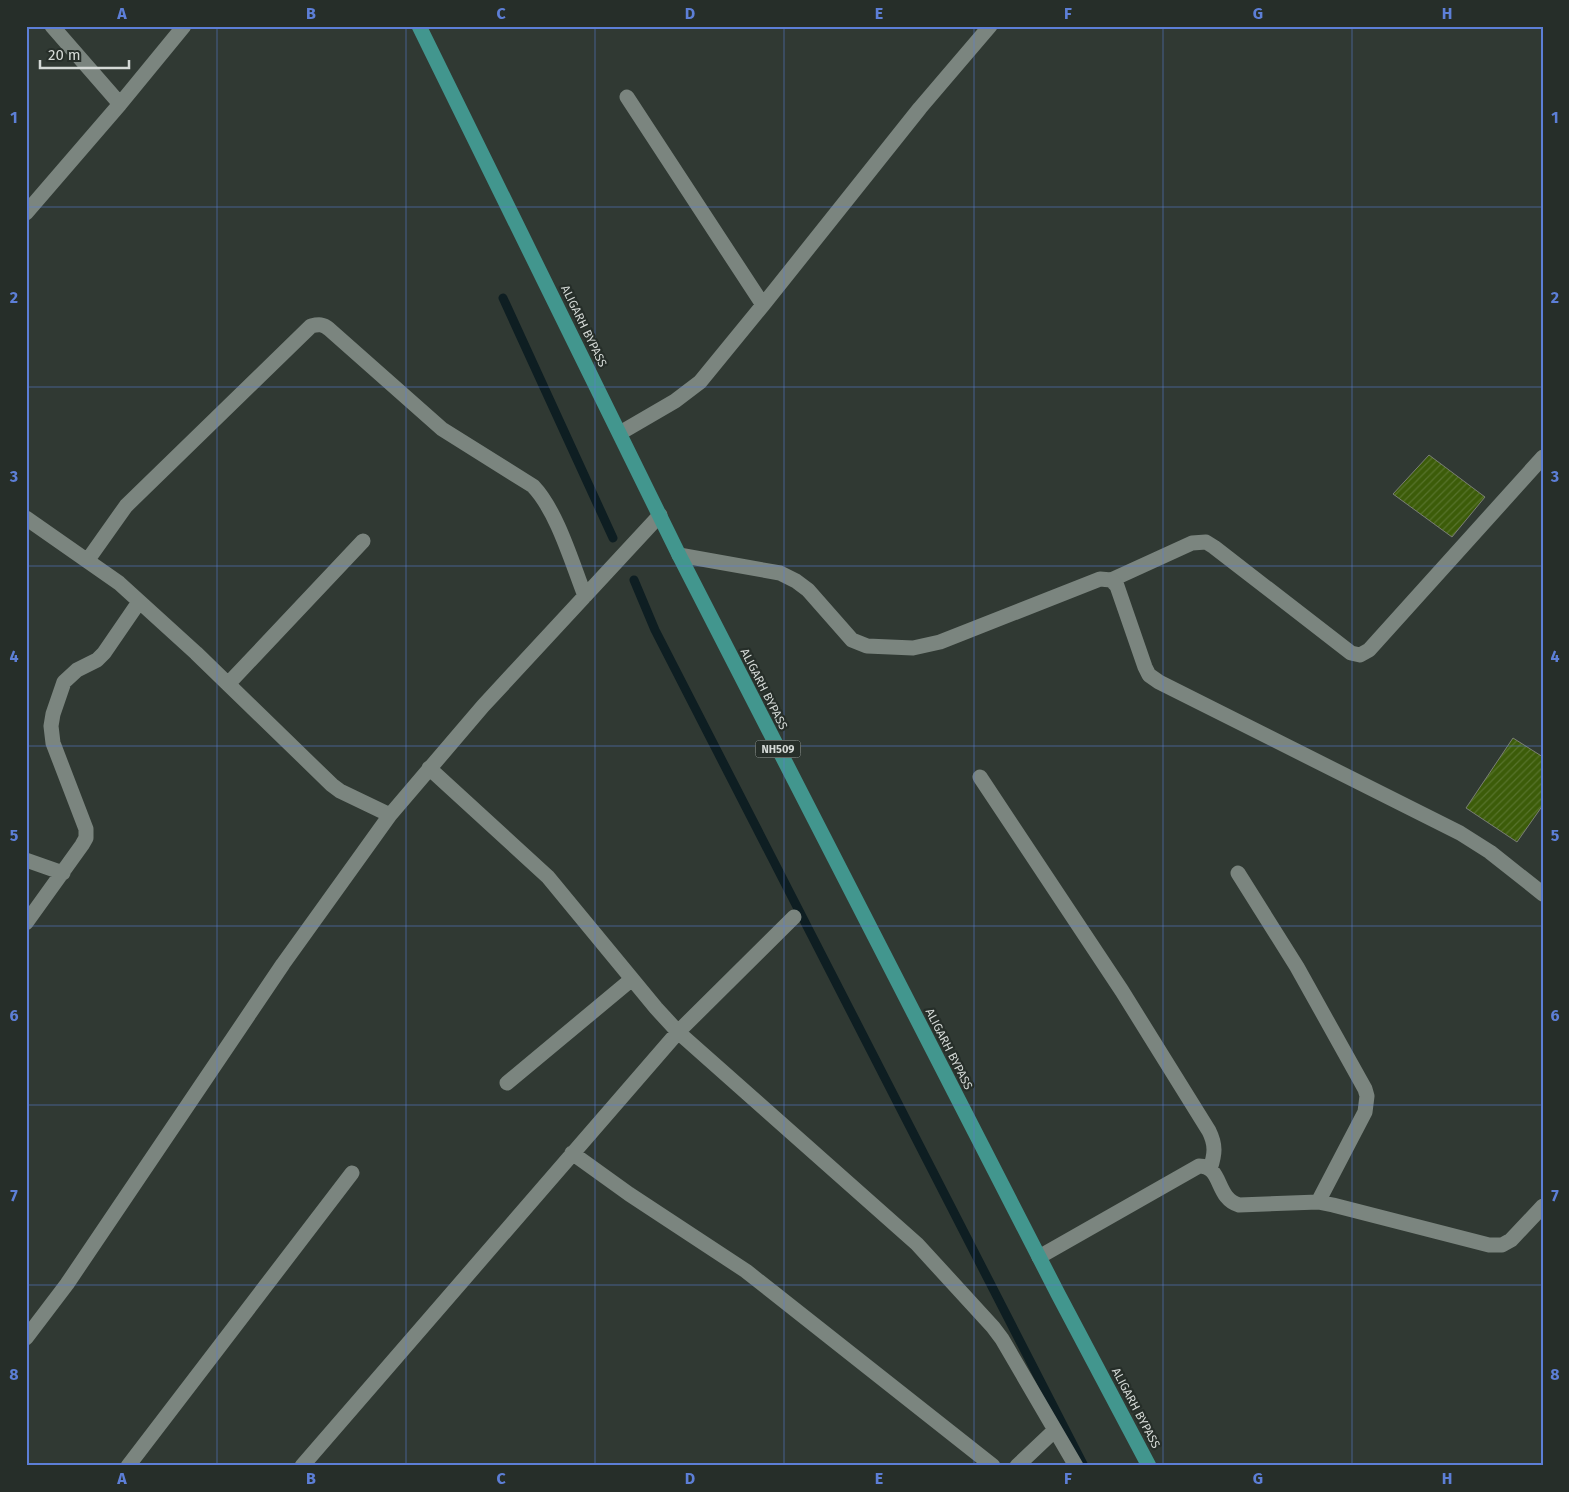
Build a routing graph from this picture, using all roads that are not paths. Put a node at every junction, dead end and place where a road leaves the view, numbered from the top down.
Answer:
1 (52, 26) edge
2 (184, 26) edge
3 (419, 26) edge
4 (990, 26) edge
5 (627, 96) dead end
6 (120, 104) junction
7 (26, 213) edge
8 (763, 305) junction
9 (620, 433) junction
10 (1543, 457) edge
11 (660, 515) junction
12 (26, 518) edge
13 (363, 541) dead end
14 (679, 555) junction
15 (87, 561) junction
16 (1111, 580) junction
17 (585, 596) junction
18 (139, 602) junction
19 (228, 684) junction
20 (429, 768) junction
21 (980, 777) dead end
22 (390, 815) junction
23 (26, 860) edge
24 (63, 873) junction
25 (1238, 873) dead end
26 (1543, 894) edge
27 (794, 917) dead end
28 (26, 923) edge
29 (632, 979) junction
30 (678, 1032) junction
31 (507, 1083) dead end
32 (572, 1153) junction
33 (1210, 1169) junction
34 (352, 1173) dead end
35 (1318, 1202) junction
36 (1543, 1206) edge
37 (1039, 1257) junction
38 (26, 1338) edge
39 (1055, 1430) junction
40 (128, 1466) edge
41 (302, 1466) edge
42 (994, 1466) edge
43 (1017, 1466) edge
44 (1076, 1466) edge
45 (1149, 1466) edge

1 - 6 street
2 - 6 street
3 - 9 highway, ALIGARH BYPASS / NH509
4 - 8 street
5 - 8 street
6 - 7 street
8 - 9 street
9 - 11 highway, ALIGARH BYPASS / NH509
10 - 16 street
11 - 14 highway, ALIGARH BYPASS / NH509
11 - 17 street
12 - 15 street
13 - 19 street
14 - 16 street
14 - 37 highway, ALIGARH BYPASS / NH509
15 - 17 street
15 - 18 street
16 - 26 street
17 - 20 street
18 - 19 street
18 - 24 street
19 - 22 street
20 - 22 street
20 - 29 street
21 - 33 street
22 - 38 street
23 - 24 street
24 - 28 street
25 - 35 street
27 - 30 street
29 - 30 street
29 - 31 street
30 - 32 street
30 - 39 street
32 - 41 street
32 - 42 street
33 - 35 street
33 - 37 street
34 - 40 street
35 - 36 street
37 - 45 highway, ALIGARH BYPASS / NH509
39 - 43 street
39 - 44 street

